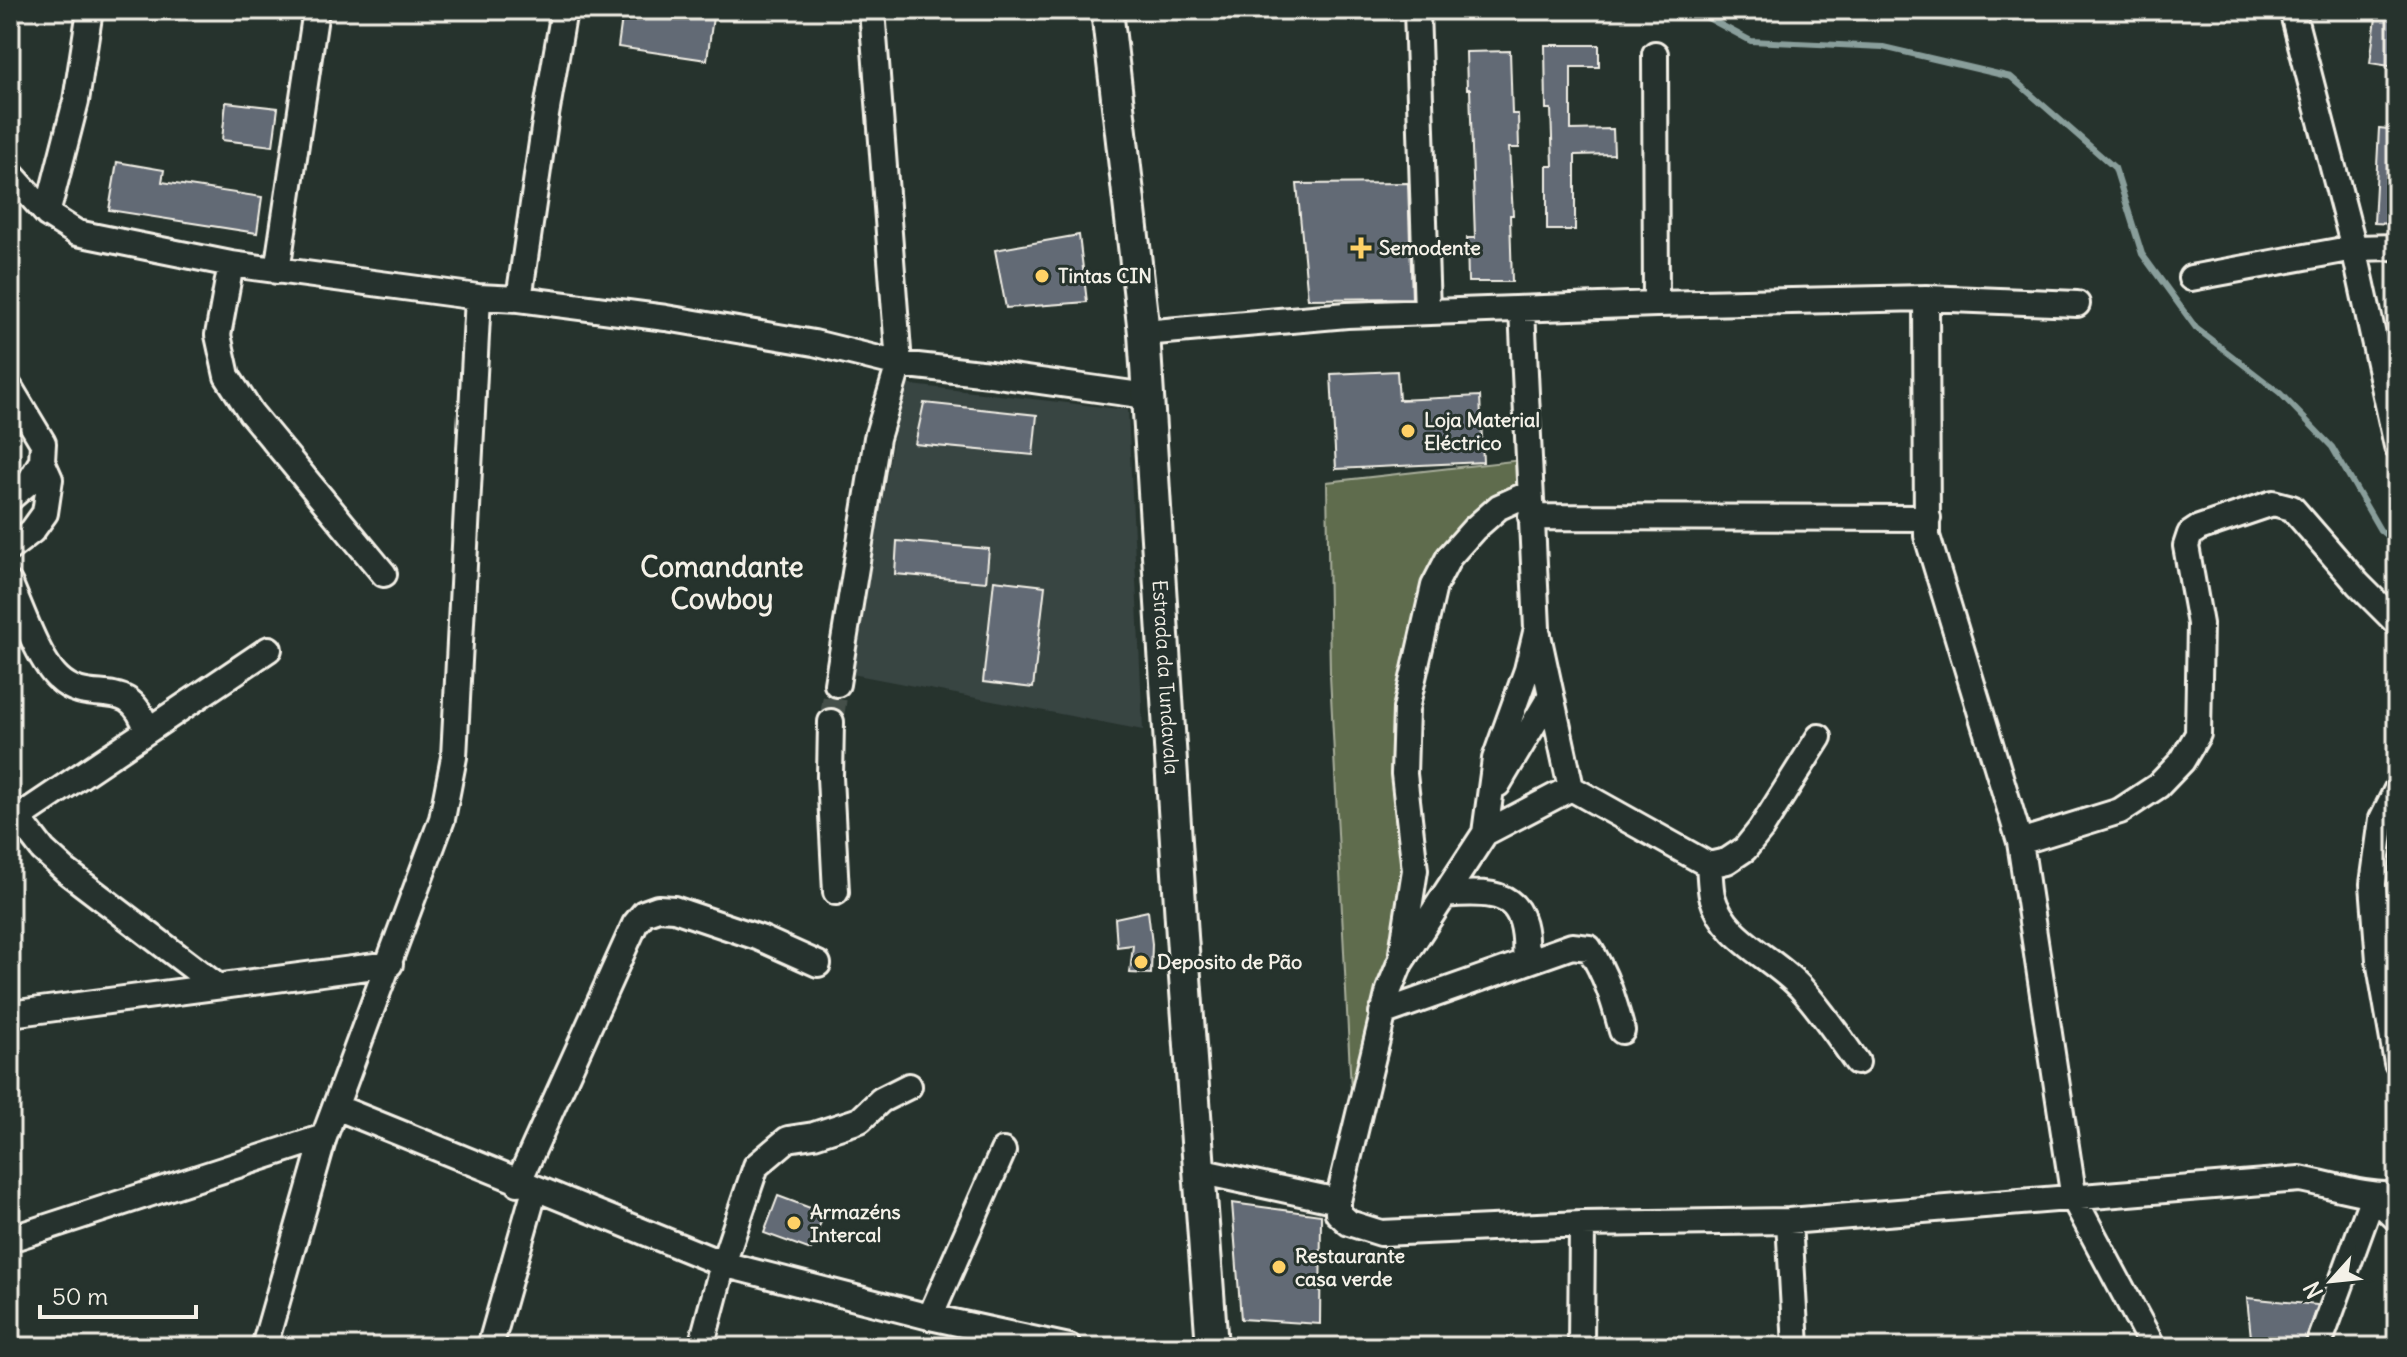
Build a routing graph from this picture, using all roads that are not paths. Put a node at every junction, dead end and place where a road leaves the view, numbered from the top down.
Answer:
1 (90, 10) edge
2 (316, 10) edge
3 (564, 10) edge
4 (872, 10) edge
5 (1107, 10) edge
6 (1417, 10) edge
7 (2292, 10) edge
8 (1655, 54) dead end
9 (10, 173) edge
10 (47, 214) junction
11 (2397, 247) edge
12 (2354, 248) junction
13 (231, 264) junction
14 (277, 271) junction
15 (2191, 278) dead end
16 (478, 297) junction
17 (1926, 298) junction
18 (519, 299) junction
19 (1656, 304) junction
20 (2077, 304) dead end
21 (1522, 309) junction
22 (1427, 311) junction
23 (1144, 333) junction
24 (899, 364) junction
25 (10, 388) edge
26 (1147, 396) junction
27 (2397, 446) edge
28 (42, 461) junction
29 (10, 498) edge
30 (1530, 505) junction
31 (1928, 518) junction
32 (10, 548) edge
33 (384, 574) dead end
34 (10, 584) edge
35 (2397, 623) edge
36 (1537, 628) junction
37 (269, 649) dead end
38 (837, 684) tunnel mouth
39 (1551, 695) junction
40 (831, 722) tunnel mouth
41 (147, 730) junction
42 (1819, 737) dead end
43 (1571, 788) junction
44 (2397, 789) edge
45 (1490, 796) junction
46 (14, 812) edge
47 (1485, 833) junction
48 (2020, 842) junction
49 (1709, 865) junction
50 (836, 892) dead end
51 (1445, 895) junction
52 (1525, 962) junction
53 (1400, 963) junction
54 (390, 964) junction
55 (818, 964) dead end
56 (217, 986) junction
57 (1382, 1013) junction
58 (10, 1014) edge
59 (1622, 1031) dead end
60 (1857, 1062) dead end
61 (2397, 1063) edge
62 (909, 1086) dead end
63 (336, 1107) junction
64 (324, 1137) junction
65 (1003, 1151) dead end
66 (1198, 1171) junction
67 (526, 1186) junction
68 (2385, 1195) edge
69 (2074, 1199) junction
70 (1338, 1201) junction
71 (2397, 1219) edge
72 (1789, 1221) junction
73 (1582, 1224) junction
74 (10, 1239) edge
75 (723, 1264) junction
76 (930, 1317) junction
77 (264, 1347) edge
78 (490, 1347) edge
79 (701, 1347) edge
80 (1069, 1347) edge
81 (1212, 1347) edge
82 (1581, 1347) edge
83 (1796, 1347) edge
84 (2153, 1347) edge
85 (2318, 1347) edge

1 - 10 street
2 - 14 street
3 - 18 street
4 - 24 street
5 - 23 main road, Estrada da Tundavala
6 - 22 street
7 - 12 street
8 - 19 street
9 - 10 street
10 - 13 street
11 - 12 street
12 - 15 street
12 - 27 street
13 - 14 street
13 - 33 street
14 - 16 street
16 - 18 street
16 - 54 street
17 - 19 street
17 - 20 street
17 - 31 street
18 - 24 street
19 - 21 street
21 - 22 street
21 - 30 street
22 - 23 street
23 - 26 main road, Estrada da Tundavala
24 - 26 street
24 - 38 street
25 - 28 street
26 - 66 main road, Estrada da Tundavala
28 - 29 street
28 - 32 street
30 - 31 street
30 - 36 street
30 - 53 street
31 - 48 street
34 - 41 street
35 - 48 street
36 - 39 street
36 - 45 street
37 - 41 street
39 - 43 street
39 - 45 street
40 - 50 street
41 - 46 street
42 - 49 street
43 - 47 street
43 - 49 street
44 - 61 street
45 - 47 street
46 - 56 street
47 - 51 street
48 - 69 street
49 - 60 street
51 - 52 street
51 - 53 street
52 - 57 street
52 - 59 street
53 - 57 street
54 - 56 street
54 - 63 street
55 - 67 street
56 - 58 street
57 - 70 street
62 - 75 street
63 - 64 street
63 - 67 street
64 - 74 street
64 - 77 street
65 - 76 street
66 - 70 street
66 - 81 main road, Estrada da Tundavala
67 - 75 street
67 - 78 street
68 - 69 street
68 - 71 street
68 - 85 street
69 - 72 street
69 - 84 street
70 - 73 street
72 - 73 street
72 - 83 street
73 - 82 street
75 - 76 street
75 - 79 street
76 - 80 street

